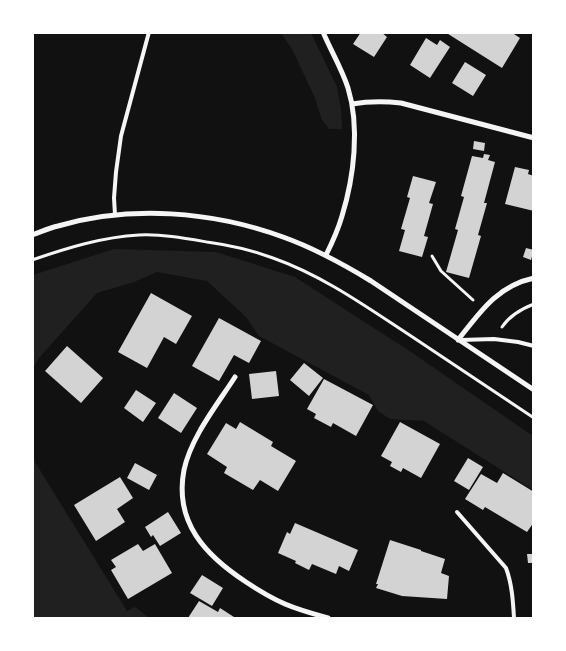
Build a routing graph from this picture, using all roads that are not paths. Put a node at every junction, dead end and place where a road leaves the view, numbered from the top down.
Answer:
1 (149, 32) edge
2 (323, 32) edge
3 (352, 104) junction
4 (534, 138) edge
5 (115, 215) junction
6 (32, 235) edge
7 (326, 255) junction
8 (534, 278) edge
9 (458, 340) junction
10 (534, 346) edge
11 (235, 377) dead end
12 (534, 390) edge
13 (457, 512) dead end
14 (328, 618) edge
15 (514, 618) edge

1 - 5 lane
2 - 3 street
3 - 4 street
3 - 7 street
5 - 6 street
5 - 7 street
7 - 9 street
8 - 9 street
9 - 10 lane
9 - 12 street
11 - 14 street
13 - 15 lane

